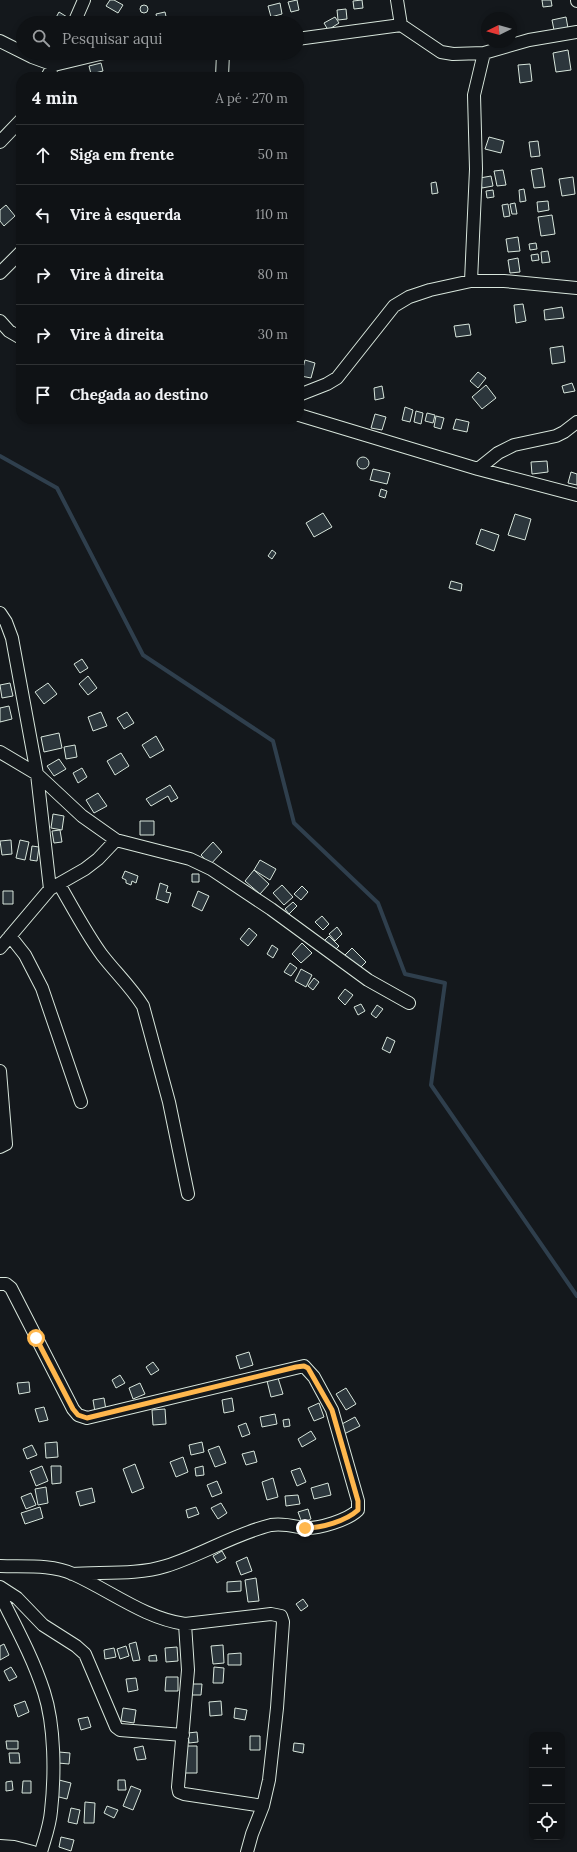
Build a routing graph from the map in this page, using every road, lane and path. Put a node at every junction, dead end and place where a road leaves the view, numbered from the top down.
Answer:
1 (84, 0) edge
2 (397, 0) edge
3 (77, 16) edge
4 (401, 25) junction
5 (577, 32) edge
6 (304, 38) edge
7 (0, 41) edge
8 (16, 49) edge
9 (484, 53) junction
10 (41, 60) edge
11 (56, 60) edge
12 (72, 60) edge
13 (223, 60) edge
14 (54, 64) junction
15 (50, 72) edge
16 (222, 72) edge
17 (16, 125) edge
18 (0, 142) edge
19 (16, 257) edge
20 (0, 273) edge
21 (471, 282) junction
22 (577, 288) edge
23 (0, 321) edge
24 (16, 335) edge
25 (304, 393) edge
26 (304, 417) edge
27 (577, 422) edge
28 (478, 469) junction
29 (577, 495) edge
30 (0, 612) edge
31 (0, 752) edge
32 (37, 774) junction
33 (116, 840) junction
34 (55, 886) junction
35 (10, 936) junction
36 (0, 948) edge
37 (409, 1003) dead end
38 (0, 1071) edge
39 (81, 1102) dead end
40 (0, 1146) edge
41 (188, 1194) dead end
42 (0, 1284) edge
43 (0, 1566) edge
44 (72, 1574) junction
45 (0, 1587) edge
46 (0, 1595) edge
47 (185, 1624) junction
48 (184, 1734) junction
49 (263, 1806) junction
50 (0, 1846) edge
51 (33, 1852) edge
52 (41, 1852) edge
53 (247, 1852) edge

1 - 3 street
2 - 4 street
4 - 6 street
4 - 9 street
5 - 9 street
7 - 8 street
9 - 21 street
10 - 14 street
11 - 14 street
12 - 14 street
13 - 16 street
14 - 15 street
17 - 18 street
19 - 20 street
21 - 22 street
21 - 25 street
23 - 24 street
26 - 28 street
27 - 28 street
28 - 29 street
30 - 32 street
31 - 32 street
32 - 33 street
32 - 34 street
33 - 34 street
33 - 37 street
34 - 35 street
34 - 41 street
35 - 36 street
35 - 39 street
38 - 40 street
42 - 44 street
43 - 44 street
44 - 47 street
45 - 48 street
46 - 52 street
47 - 48 street
47 - 49 street
48 - 49 street
49 - 53 street
50 - 51 street

